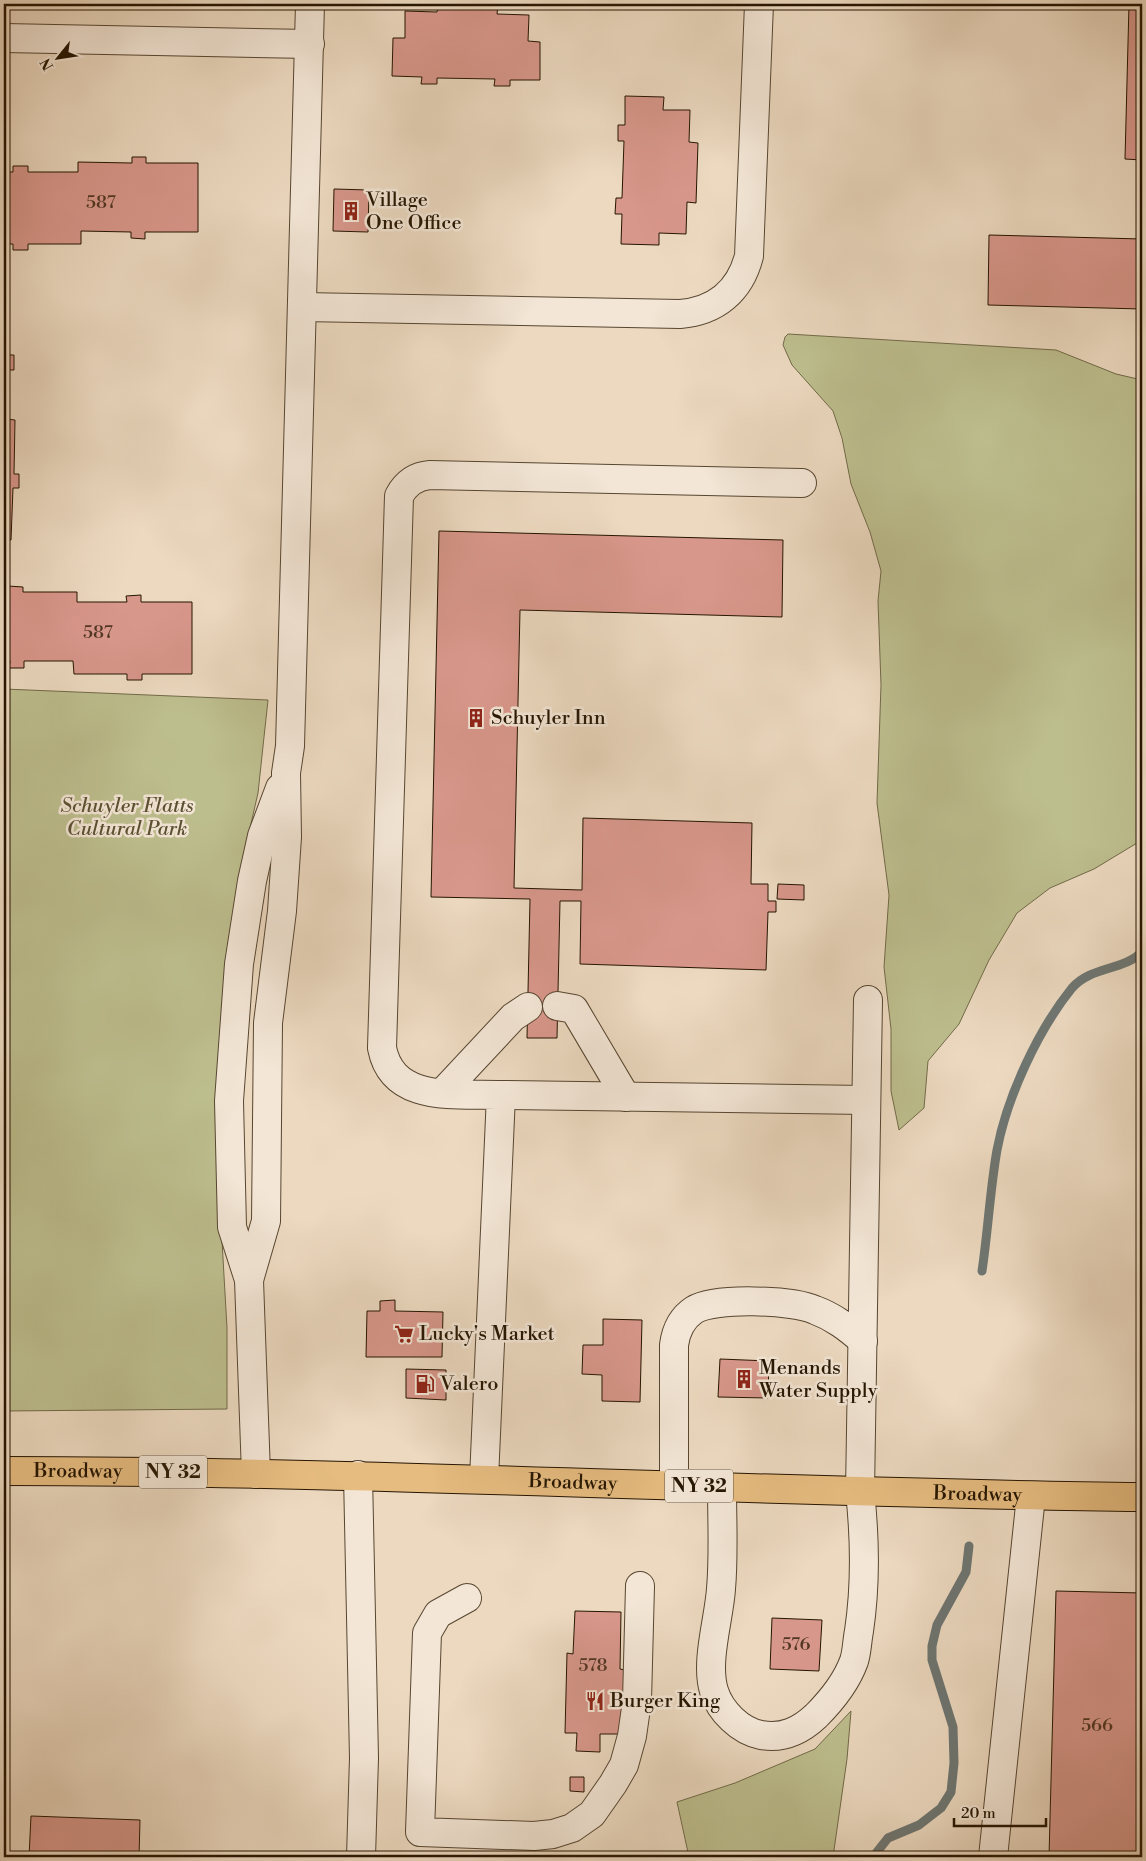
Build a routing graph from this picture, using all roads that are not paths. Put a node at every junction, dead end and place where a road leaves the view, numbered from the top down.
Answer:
1 (310, 4) edge
2 (759, 4) edge
3 (4, 38) edge
4 (310, 44) junction
5 (302, 307) junction
6 (802, 484) dead end
7 (286, 773) junction
8 (868, 1000) dead end
9 (557, 1006) dead end
10 (528, 1007) dead end
11 (442, 1093) junction
12 (501, 1095) junction
13 (626, 1097) junction
14 (866, 1100) junction
15 (249, 1280) junction
16 (863, 1341) junction
17 (4, 1471) edge
18 (256, 1474) junction
19 (358, 1475) junction
20 (484, 1479) junction
21 (674, 1485) junction
22 (722, 1487) junction
23 (860, 1492) junction
24 (1031, 1496) junction
25 (1142, 1497) edge
26 (640, 1586) dead end
27 (467, 1598) dead end
28 (361, 1857) edge
29 (992, 1857) edge

1 - 4 lane
2 - 5 lane
3 - 4 lane
4 - 5 lane
5 - 7 lane
6 - 11 lane
7 - 15 lane
7 - 15 lane
8 - 14 lane
9 - 13 lane
10 - 11 lane
11 - 12 lane
12 - 13 lane
12 - 20 lane
13 - 14 lane
14 - 16 lane
15 - 18 lane
16 - 21 lane
16 - 23 lane
17 - 18 main road, Broadway / NY 32
18 - 19 main road, Broadway / NY 32
19 - 20 main road, Broadway / NY 32
19 - 28 lane
20 - 21 main road, Broadway / NY 32
21 - 22 main road, Broadway / NY 32
22 - 23 main road, Broadway / NY 32
22 - 23 lane
23 - 24 main road, Broadway / NY 32
24 - 25 main road, Broadway / NY 32
24 - 29 lane
26 - 27 lane

